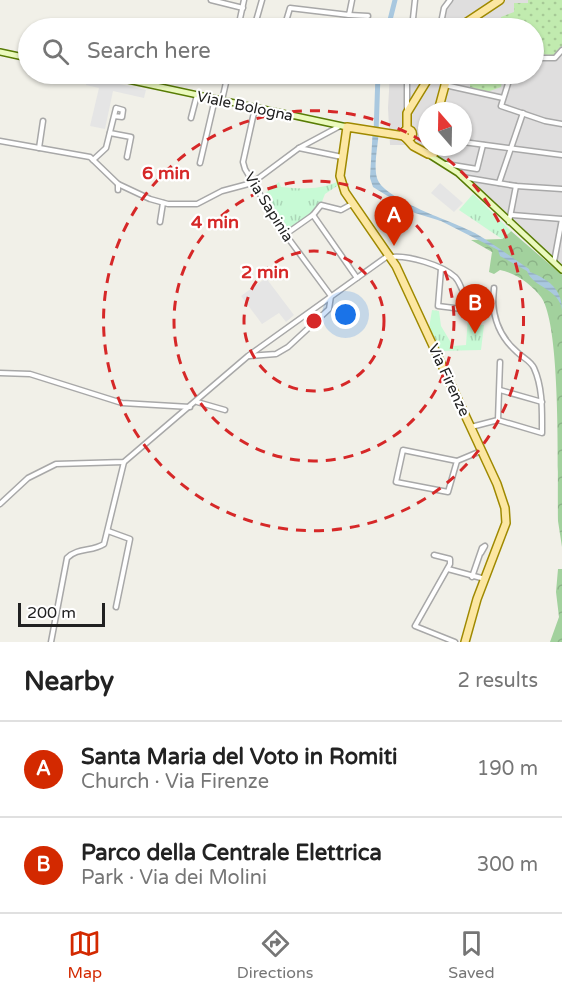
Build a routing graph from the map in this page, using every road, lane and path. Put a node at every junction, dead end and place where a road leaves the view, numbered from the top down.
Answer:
1 (211, 0) edge
2 (244, 0) edge
3 (261, 0) edge
4 (352, 0) edge
5 (416, 0) edge
6 (450, 0) edge
7 (500, 0) edge
8 (243, 8) junction
9 (349, 15) junction
10 (369, 16) dead end
11 (240, 18) edge
12 (256, 18) edge
13 (287, 18) edge
14 (413, 18) edge
15 (442, 18) edge
16 (471, 18) edge
17 (562, 50) edge
18 (0, 52) edge
19 (18, 56) edge
20 (544, 58) edge
21 (146, 84) edge
22 (226, 84) edge
23 (407, 84) edge
24 (425, 84) edge
25 (508, 84) edge
26 (444, 85) joint
27 (197, 95) junction
28 (503, 98) junction
29 (215, 99) junction
30 (222, 101) junction
31 (440, 102) edge
32 (255, 108) junction
33 (524, 113) junction
34 (407, 115) junction
35 (114, 116) dead end
36 (191, 118) dead end
37 (43, 121) dead end
38 (562, 124) edge
39 (344, 127) junction
40 (110, 133) junction
41 (407, 133) junction
42 (0, 141) edge
43 (472, 143) edge
44 (483, 145) junction
45 (418, 147) edge
46 (39, 148) junction
47 (299, 148) junction
48 (512, 148) junction
49 (562, 155) edge
50 (437, 156) edge
51 (127, 157) dead end
52 (343, 157) junction
53 (93, 160) junction
54 (201, 163) dead end
55 (442, 163) junction
56 (462, 177) junction
57 (252, 183) junction
58 (499, 183) junction
59 (118, 184) junction
60 (516, 186) junction
61 (562, 189) edge
62 (118, 190) dead end
63 (163, 203) junction
64 (352, 203) junction
65 (313, 215) junction
66 (512, 215) junction
67 (562, 219) edge
68 (160, 222) dead end
69 (509, 222) junction
70 (286, 234) junction
71 (390, 256) junction
72 (558, 266) edge
73 (441, 269) junction
74 (357, 278) junction
75 (494, 288) dead end
76 (331, 296) junction
77 (493, 302) junction
78 (462, 309) dead end
79 (248, 356) junction
80 (500, 362) dead end
81 (0, 373) edge
82 (500, 390) junction
83 (196, 402) junction
84 (542, 402) junction
85 (190, 407) junction
86 (225, 410) dead end
87 (498, 420) junction
88 (471, 427) junction
89 (481, 451) junction
90 (458, 461) junction
91 (124, 462) junction
92 (0, 504) edge
93 (108, 531) junction
94 (498, 548) junction
95 (434, 555) dead end
96 (448, 569) junction
97 (479, 580) junction
98 (116, 607) dead end
99 (51, 642) edge
100 (455, 642) edge
101 (465, 642) edge

1 - 8 street
2 - 8 street
3 - 12 street
4 - 9 street
5 - 14 street
6 - 15 street
7 - 16 main road
8 - 11 street
9 - 10 street
9 - 13 street
17 - 20 street
18 - 19 main road
21 - 27 main road, Viale Bologna
22 - 30 street
23 - 34 street
24 - 34 main road
25 - 28 street
26 - 28 street
26 - 31 main road
27 - 29 main road, Viale Bologna
27 - 36 street
28 - 33 street
29 - 30 main road, Viale Bologna
29 - 54 street
30 - 32 main road, Viale Bologna
32 - 39 main road, Viale Bologna
32 - 57 street, Via Sapinia
33 - 38 street
33 - 48 street
34 - 41 main road
35 - 40 street
37 - 46 street
39 - 41 main road, Viale Bologna
39 - 47 street
39 - 52 main road, Via Firenze
40 - 51 street
40 - 53 street
41 - 45 main road
42 - 46 street
43 - 44 street
44 - 48 street
44 - 55 street
46 - 53 street
47 - 52 street
47 - 57 street
48 - 49 street
48 - 58 street
50 - 55 main road
52 - 64 main road, Via Firenze
53 - 59 street
55 - 56 main road
56 - 58 street
56 - 69 main road
57 - 63 street
57 - 70 street, Via Sapinia
58 - 60 street
59 - 62 street
59 - 63 street
60 - 61 street
60 - 66 street
63 - 68 street
64 - 65 street
64 - 71 main road, Via Firenze
65 - 70 street
65 - 74 street
66 - 67 street
66 - 69 street
67 - 72 street
69 - 72 main road
70 - 76 street, Via Sapinia
71 - 73 street
71 - 74 street
71 - 88 main road, Via Firenze
73 - 77 street
73 - 78 street
74 - 76 street
75 - 77 street
76 - 79 street
76 - 79 street
77 - 84 street
79 - 83 street
80 - 82 street
81 - 85 street
82 - 84 street
82 - 87 street
83 - 85 street
83 - 86 street
84 - 87 street
85 - 91 street
87 - 88 street
88 - 89 main road, Via Firenze
89 - 90 street
89 - 94 main road, Via Firenze
90 - 90 street
91 - 92 street
91 - 93 street
93 - 98 street
93 - 99 street
94 - 97 main road, Via Firenze
94 - 97 street
95 - 96 street
96 - 97 street
96 - 100 street
97 - 101 main road, Via Firenze

